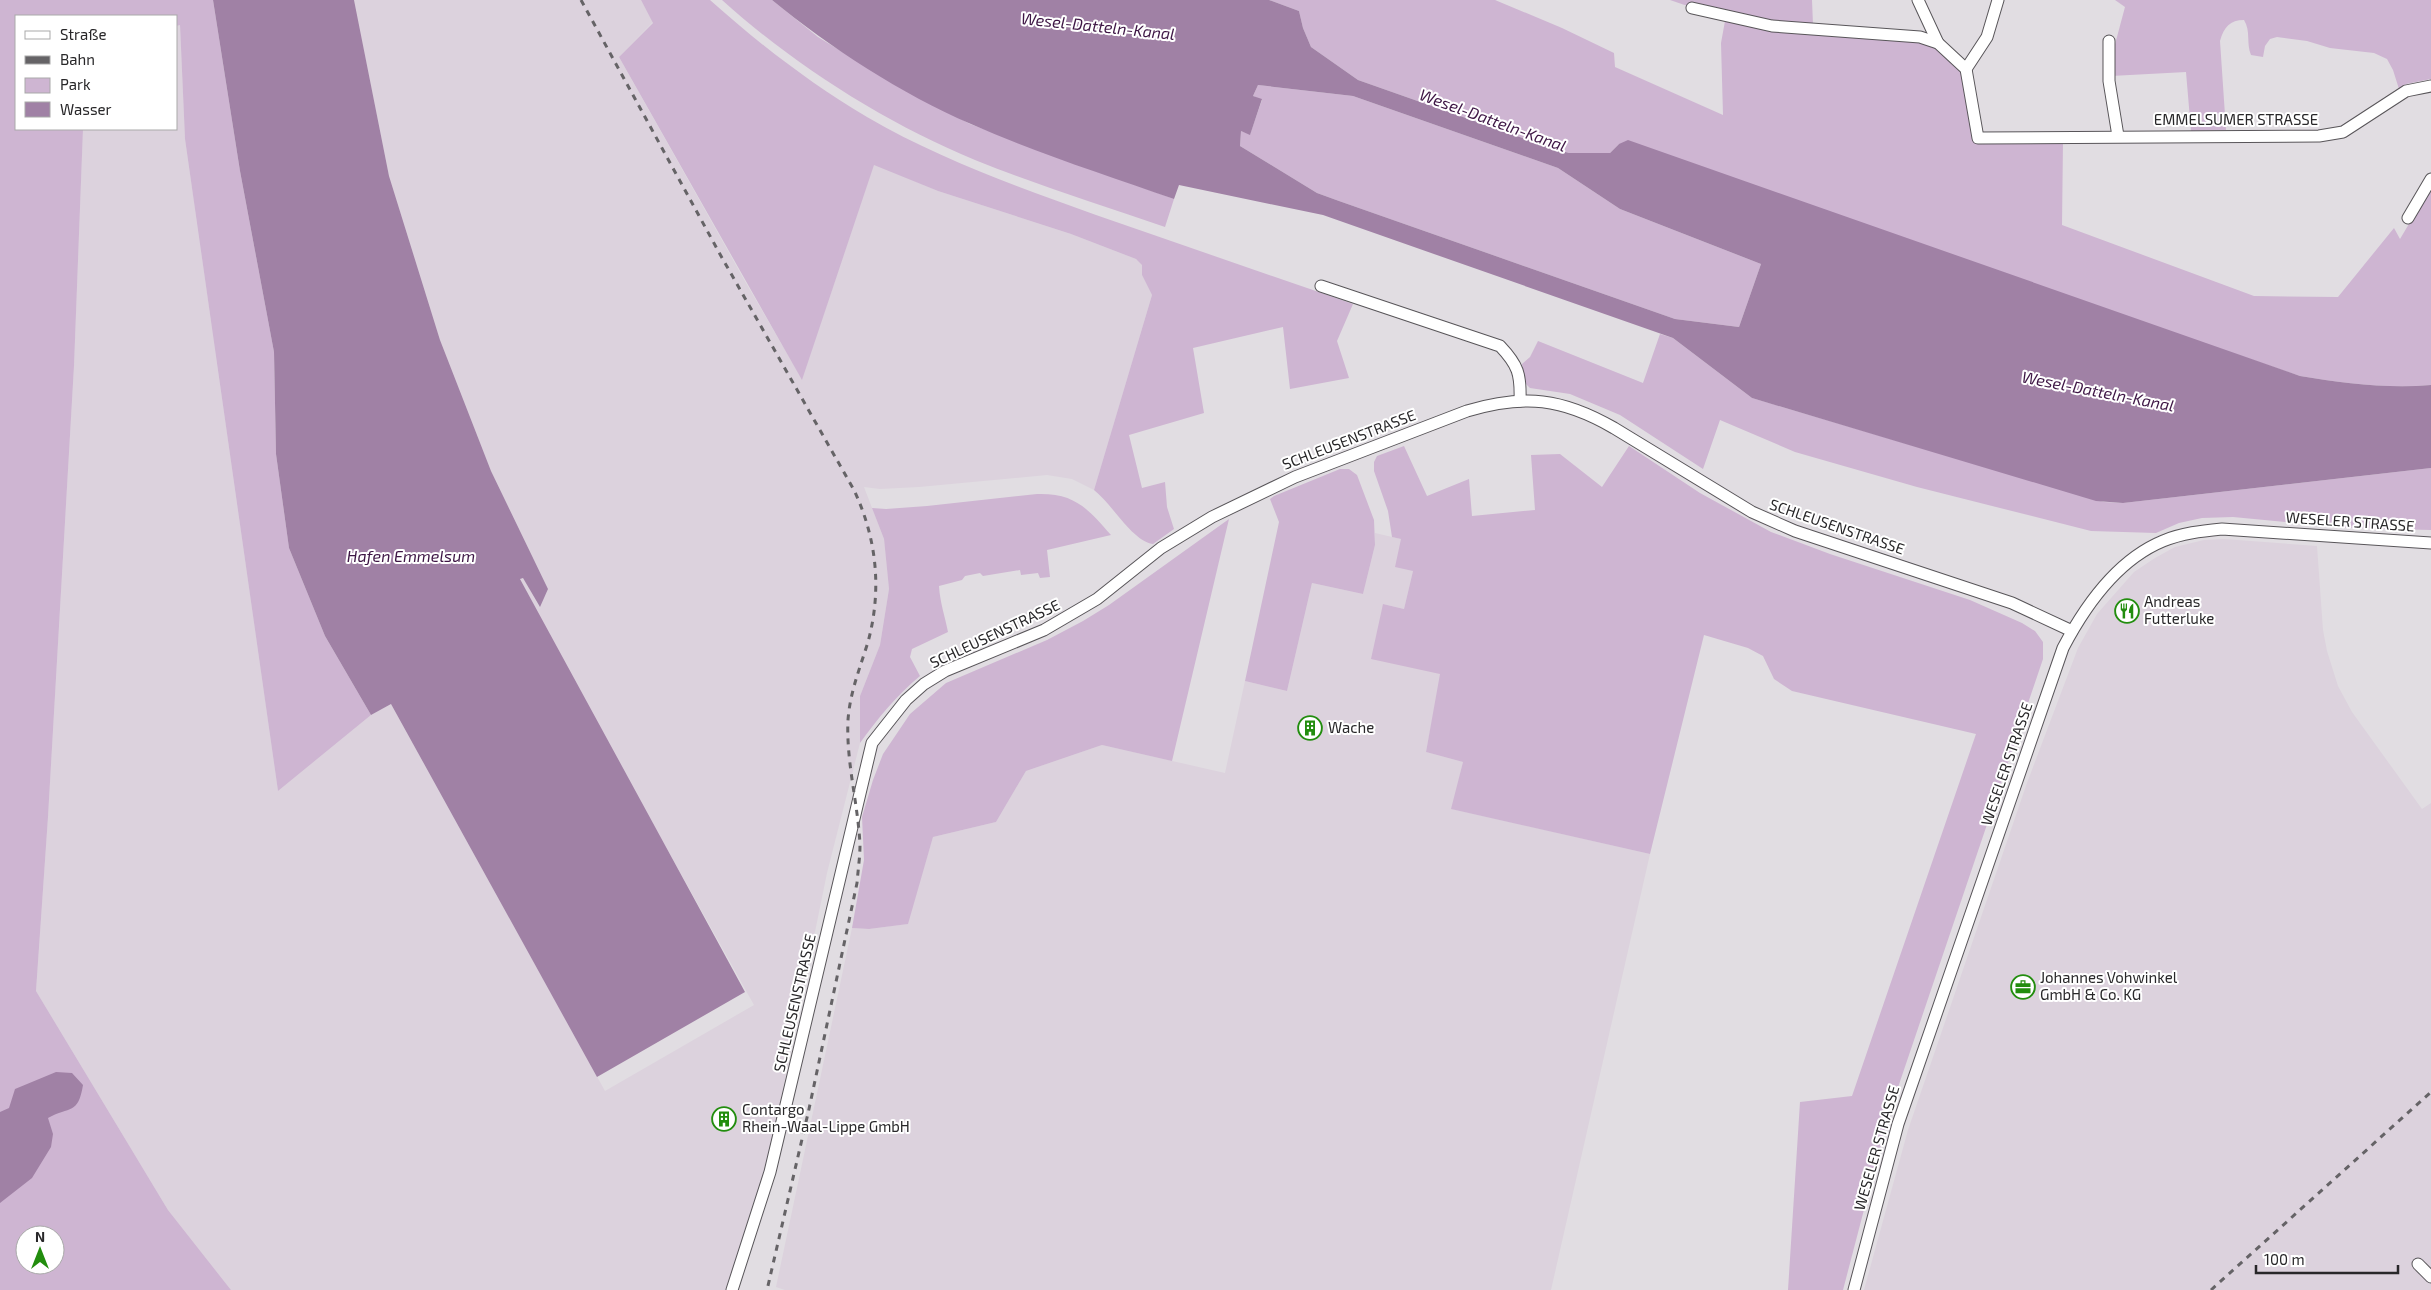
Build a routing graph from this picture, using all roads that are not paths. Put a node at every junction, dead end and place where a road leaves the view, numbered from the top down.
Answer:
1 (1918, 0) edge
2 (1998, 0) edge
3 (1692, 8) dead end
4 (2109, 41) dead end
5 (1938, 43) junction
6 (1966, 69) junction
7 (2431, 86) edge
8 (2118, 136) junction
9 (2431, 179) edge
10 (2408, 218) dead end
11 (1321, 286) dead end
12 (1520, 401) junction
13 (2431, 542) edge
14 (2072, 631) junction
15 (2418, 1264) dead end
16 (2431, 1277) edge
17 (732, 1290) edge
18 (1854, 1290) edge

1 - 5 street
2 - 6 street
3 - 5 street
4 - 8 street
5 - 6 street
6 - 8 street, EMMELSUMER STRASSE
7 - 8 street, EMMELSUMER STRASSE
9 - 10 street
11 - 12 street
12 - 14 street, SCHLEUSENSTRASSE
12 - 17 street, SCHLEUSENSTRASSE
13 - 14 street, WESELER STRASSE
14 - 18 street, WESELER STRASSE
15 - 16 street

